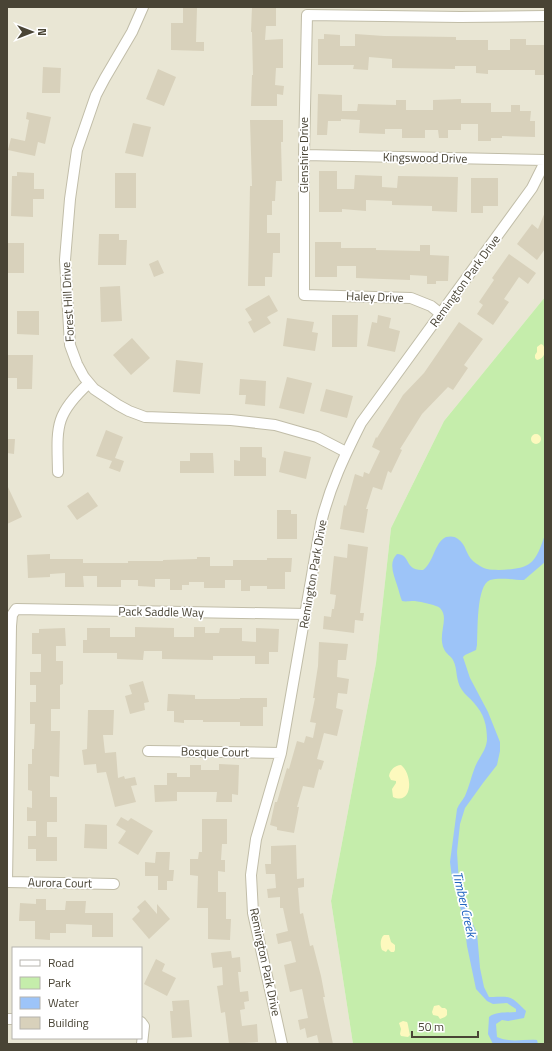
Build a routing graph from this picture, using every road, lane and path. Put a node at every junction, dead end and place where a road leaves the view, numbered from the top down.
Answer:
1 (143, 7) edge
2 (460, 12) edge
3 (545, 16) edge
4 (304, 155) junction
5 (545, 161) edge
6 (304, 295) joint
7 (441, 314) junction
8 (89, 383) junction
9 (346, 452) junction
10 (58, 472) dead end
11 (306, 614) junction
12 (148, 751) dead end
13 (281, 753) junction
14 (7, 882) edge
15 (114, 884) dead end
16 (142, 1023) edge
17 (142, 1044) edge
18 (282, 1044) edge

1 - 8 street, Forest Hill Drive
2 - 3 street
2 - 4 street, Glenshire Drive
4 - 5 street, Kingswood Drive
4 - 6 street, Glenshire Drive
5 - 7 street, Remington Park Drive
6 - 7 street, Haley Drive
7 - 9 street, Remington Park Drive
8 - 9 street, Forest Hill Drive
8 - 10 street
9 - 11 street, Remington Park Drive
11 - 13 street, Remington Park Drive
11 - 14 street, Pack Saddle Way
12 - 13 street, Bosque Court
13 - 18 street, Remington Park Drive
14 - 15 street, Aurora Court
16 - 17 street

